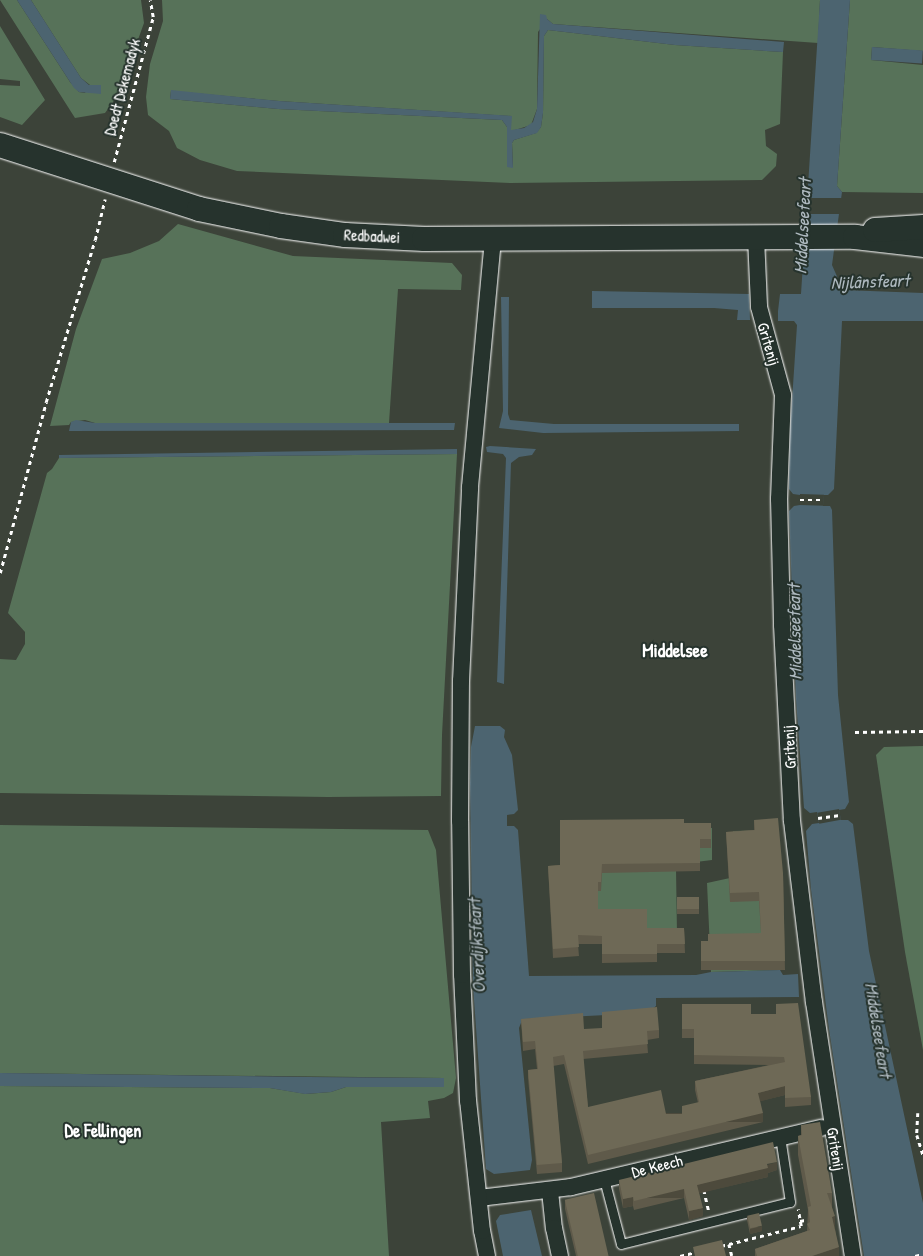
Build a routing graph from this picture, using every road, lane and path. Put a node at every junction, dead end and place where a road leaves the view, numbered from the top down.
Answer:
1 (150, 0) edge
2 (0, 145) edge
3 (109, 181) junction
4 (923, 227) edge
5 (756, 237) junction
6 (855, 237) junction
7 (493, 238) junction
8 (923, 245) edge
9 (800, 500) dead end
10 (824, 500) dead end
11 (0, 573) edge
12 (923, 731) edge
13 (855, 732) dead end
14 (840, 815) dead end
15 (818, 818) dead end
16 (918, 1113) dead end
17 (833, 1125) junction
18 (780, 1137) junction
19 (923, 1155) edge
20 (604, 1179) junction
21 (703, 1186) edge
22 (550, 1191) junction
23 (478, 1198) junction
24 (790, 1202) junction
25 (846, 1212) junction
26 (800, 1221) junction
27 (712, 1222) junction
28 (729, 1244) junction
29 (699, 1251) edge
30 (923, 1254) edge
31 (487, 1256) edge
32 (560, 1256) edge
33 (680, 1256) edge
34 (732, 1256) edge
35 (853, 1256) edge
36 (916, 1256) edge

1 - 3 path, Doedt Dekemadyk
2 - 3 street, Redbadwei
3 - 7 street, Redbadwei
3 - 11 path, Doedt Dekemadyk
4 - 6 street
5 - 6 street, Redbadwei
5 - 7 street, Redbadwei
5 - 17 street, Gritenij
6 - 8 street
7 - 23 street
9 - 10 path
12 - 13 path
14 - 15 path
16 - 19 path
17 - 18 street, De Keech
17 - 25 street, Gritenij
18 - 20 street, De Keech
18 - 24 lane
20 - 22 street, De Keech
20 - 27 lane
21 - 27 path
22 - 23 street, De Keech
22 - 32 street
23 - 31 street
24 - 26 path
24 - 27 lane
25 - 26 path
25 - 35 street, Gritenij
26 - 28 path
27 - 28 path
28 - 34 path
29 - 33 path
30 - 36 path

